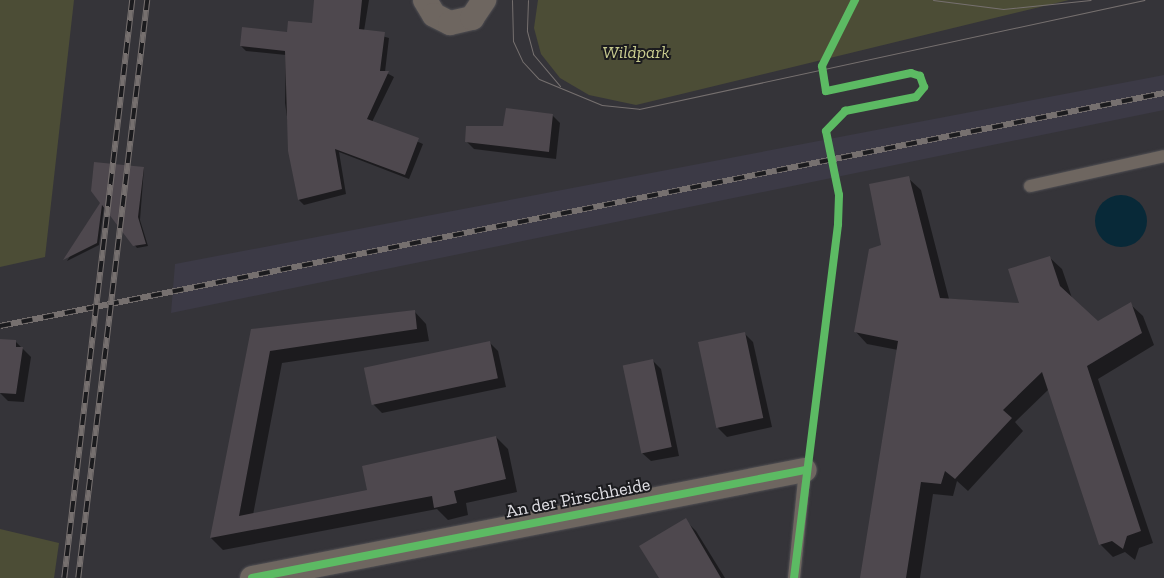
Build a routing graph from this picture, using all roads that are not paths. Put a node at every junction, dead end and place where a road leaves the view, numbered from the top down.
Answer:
1 (425, 0) edge
2 (484, 0) edge
3 (1164, 156) edge
4 (1030, 186) dead end
5 (805, 470) joint
6 (252, 578) edge
7 (794, 578) edge

1 - 2 street
3 - 4 lane
5 - 6 street, An der Pirschheide
5 - 7 lane, An der Pirschheide

